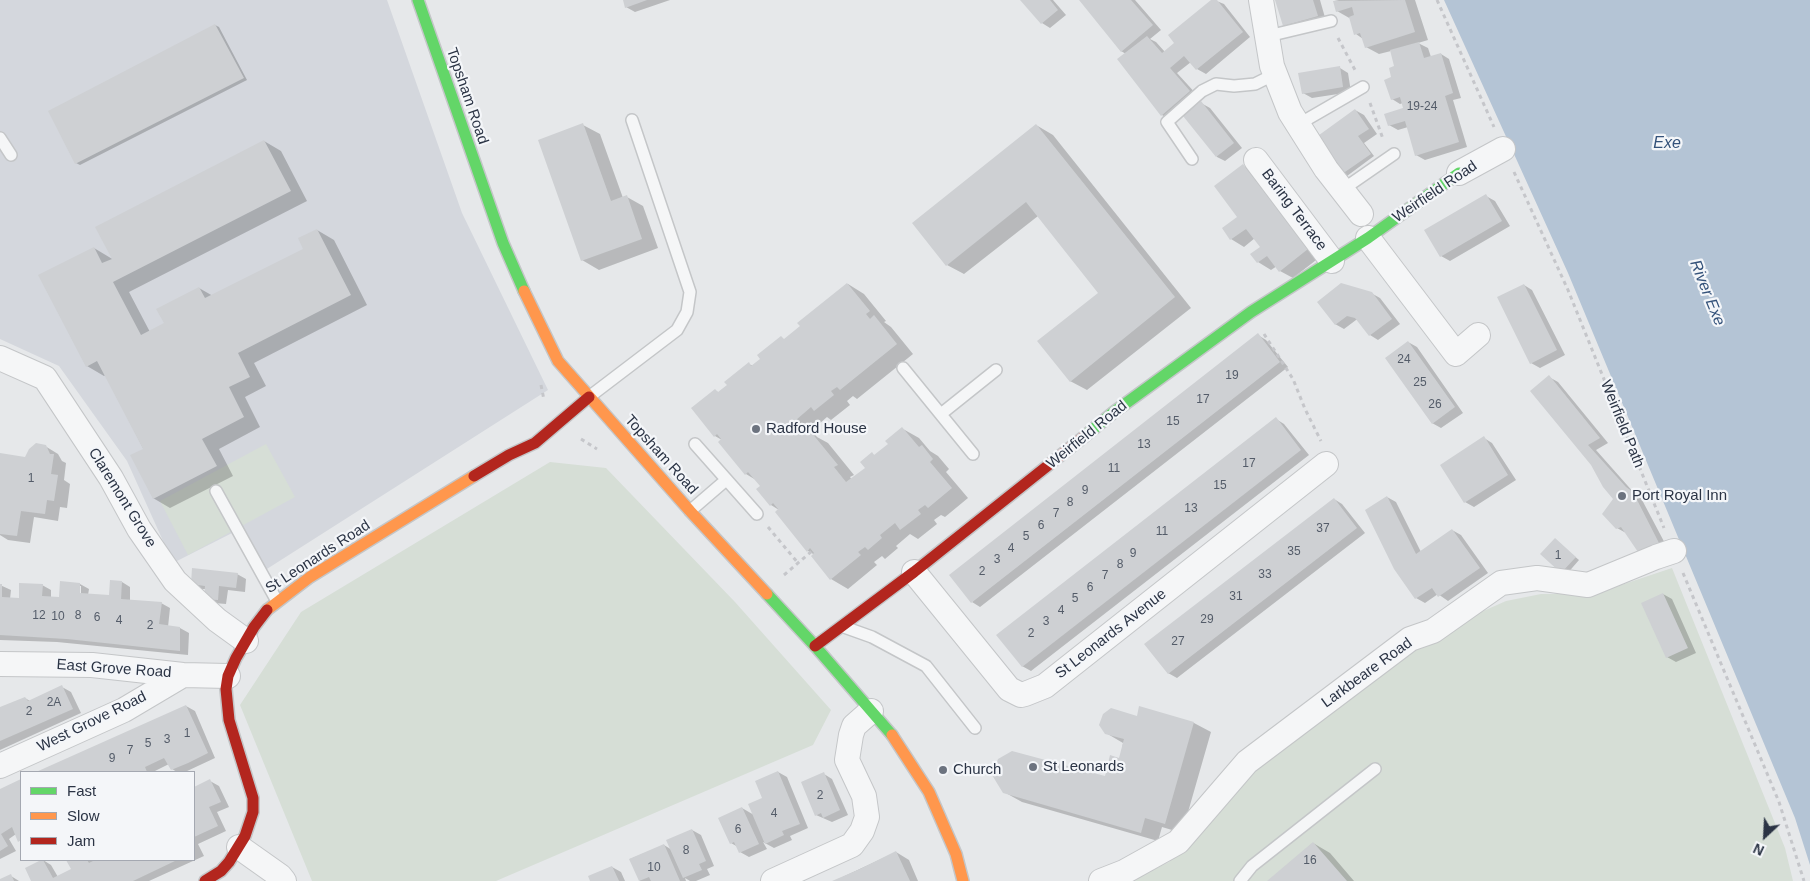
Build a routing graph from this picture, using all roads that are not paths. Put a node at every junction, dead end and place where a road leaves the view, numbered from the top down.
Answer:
1 (418, 0) edge
2 (1261, 0) edge
3 (1331, 21) dead end
4 (1268, 36) junction
5 (1275, 74) junction
6 (1363, 87) dead end
7 (632, 120) dead end
8 (1299, 124) junction
9 (0, 138) edge
10 (1503, 149) road end
11 (1394, 154) dead end
12 (11, 155) dead end
13 (1192, 159) dead end
14 (1256, 160) dead end
15 (1459, 173) joint
16 (1342, 190) junction
17 (1361, 214) dead end
18 (1368, 238) junction
19 (1332, 260) junction
20 (1478, 335) dead end
21 (0, 358) edge
22 (903, 368) dead end
23 (996, 370) dead end
24 (589, 397) junction
25 (941, 414) junction
26 (695, 444) dead end
27 (973, 454) dead end
28 (1326, 456) road end
29 (726, 480) junction
30 (216, 491) dead end
31 (690, 511) junction
32 (757, 514) road end
33 (1665, 554) road end
34 (914, 572) junction
35 (277, 601) junction
36 (842, 626) junction
37 (246, 641) junction
38 (815, 646) junction
39 (0, 664) edge
40 (182, 675) junction
41 (228, 676) junction
42 (871, 711) junction
43 (975, 728) dead end
44 (0, 766) edge
45 (1375, 769) dead end
46 (239, 847) junction
47 (205, 881) edge
48 (284, 881) edge
49 (773, 881) edge
50 (963, 881) edge
51 (1101, 881) edge
52 (1240, 881) edge

1 - 24 street, Topsham Road
2 - 4 street
3 - 4 lane
4 - 5 street
5 - 8 street
5 - 13 lane
6 - 8 lane
7 - 24 lane
8 - 16 street
9 - 12 lane
10 - 15 street, Weirfield Road
11 - 16 lane
14 - 19 street, Baring Terrace
15 - 18 street, Weirfield Road
16 - 17 street
18 - 19 street, Weirfield Road
18 - 20 street
19 - 34 street, Weirfield Road
21 - 37 street, Claremont Grove
22 - 25 lane
23 - 25 lane
24 - 31 street, Topsham Road
24 - 35 street, St Leonards Road
25 - 27 lane
26 - 29 lane
28 - 34 street, St Leonards Avenue
29 - 31 lane
29 - 32 lane
30 - 35 lane
31 - 38 street, Topsham Road
33 - 51 street, Larkbeare Road
34 - 36 street, Weirfield Road
35 - 37 street, St Leonards Road
36 - 38 street, Weirfield Road
36 - 43 lane
37 - 41 street, St Leonards Road
38 - 42 street, Topsham Road
39 - 40 street, East Grove Road
40 - 41 street, East Grove Road
40 - 44 street, West Grove Road
41 - 46 street, St Leonards Road
42 - 49 street
42 - 50 street, Topsham Road
45 - 52 lane
46 - 47 street, St Leonards Road
46 - 48 street

